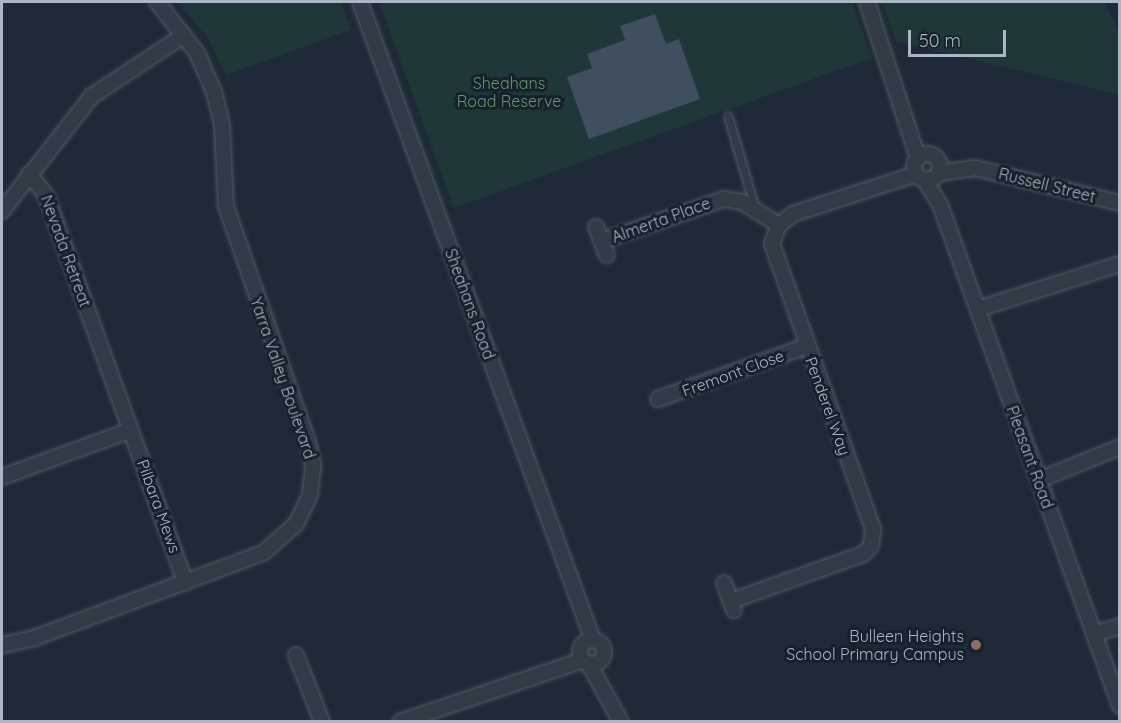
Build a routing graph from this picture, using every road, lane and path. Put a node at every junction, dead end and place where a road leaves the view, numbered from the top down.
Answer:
1 (157, 2) edge
2 (360, 2) edge
3 (867, 2) edge
4 (184, 35) junction
5 (728, 116) dead end
6 (927, 167) junction
7 (29, 174) junction
8 (1119, 203) edge
9 (755, 209) junction
10 (2, 211) edge
11 (779, 225) junction
12 (596, 227) dead end
13 (602, 241) junction
14 (607, 255) dead end
15 (1119, 264) edge
16 (980, 314) junction
17 (96, 332) joint
18 (807, 346) junction
19 (658, 399) dead end
20 (131, 430) junction
21 (1119, 447) edge
22 (2, 477) edge
23 (1037, 477) junction
24 (186, 583) junction
25 (724, 583) dead end
26 (1119, 626) edge
27 (1119, 634) edge
28 (1095, 639) junction
29 (2, 645) edge
30 (588, 653) junction
31 (296, 656) dead end
32 (1119, 706) edge
33 (620, 719) edge
34 (410, 720) edge
35 (322, 722) edge

1 - 4 street, Yarra Valley Boulevard
2 - 30 street, Sheahans Road
3 - 6 street, Pleasant Road
4 - 7 street, Nevada Retreat
4 - 24 street, Yarra Valley Boulevard
5 - 9 lane
6 - 8 street, Russell Street
6 - 11 street
6 - 16 street, Pleasant Road
7 - 10 street, Nevada Retreat
7 - 17 street, Nevada Retreat
9 - 11 street, Almerta Place
9 - 13 street, Almerta Place
11 - 18 street, Penderel Way
12 - 13 street, Almerta Place
13 - 14 street, Almerta Place
15 - 16 street
16 - 23 street, Pleasant Road
17 - 20 street, Pilbara Mews
18 - 19 street, Fremont Close
18 - 25 street, Penderel Way
20 - 22 street
20 - 24 street, Pilbara Mews
21 - 23 street
23 - 28 street, Pleasant Road
24 - 29 street, Yarra Valley Boulevard
26 - 28 street
27 - 28 street
28 - 32 street, Pleasant Road
30 - 33 street, Sheahans Road
30 - 34 street
31 - 35 street

